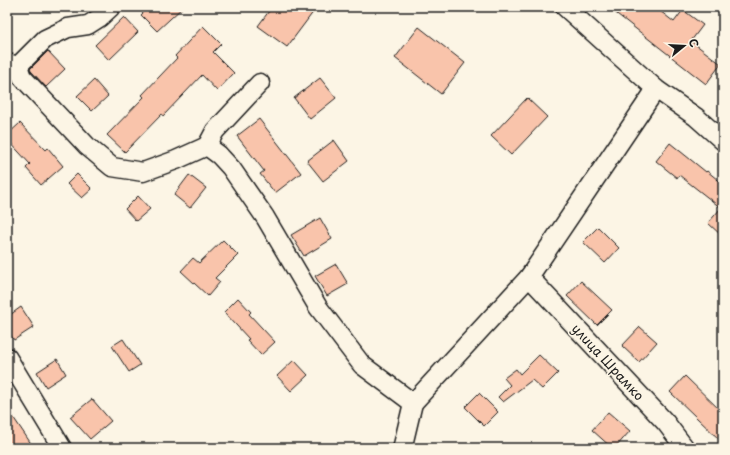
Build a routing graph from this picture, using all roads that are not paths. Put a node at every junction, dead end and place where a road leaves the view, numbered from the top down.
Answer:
1 (111, 7) edge
2 (565, 7) edge
3 (12, 64) edge
4 (260, 83) dead end
5 (656, 89) junction
6 (723, 140) edge
7 (208, 146) junction
8 (529, 277) junction
9 (7, 357) edge
10 (412, 403) junction
11 (62, 448) edge
12 (403, 448) edge
13 (685, 448) edge

1 - 3 street
2 - 5 street
3 - 7 street
4 - 7 street
5 - 6 street
5 - 8 street
7 - 10 street
8 - 10 street
8 - 13 street, улица Шрамко
9 - 11 street
10 - 12 street

